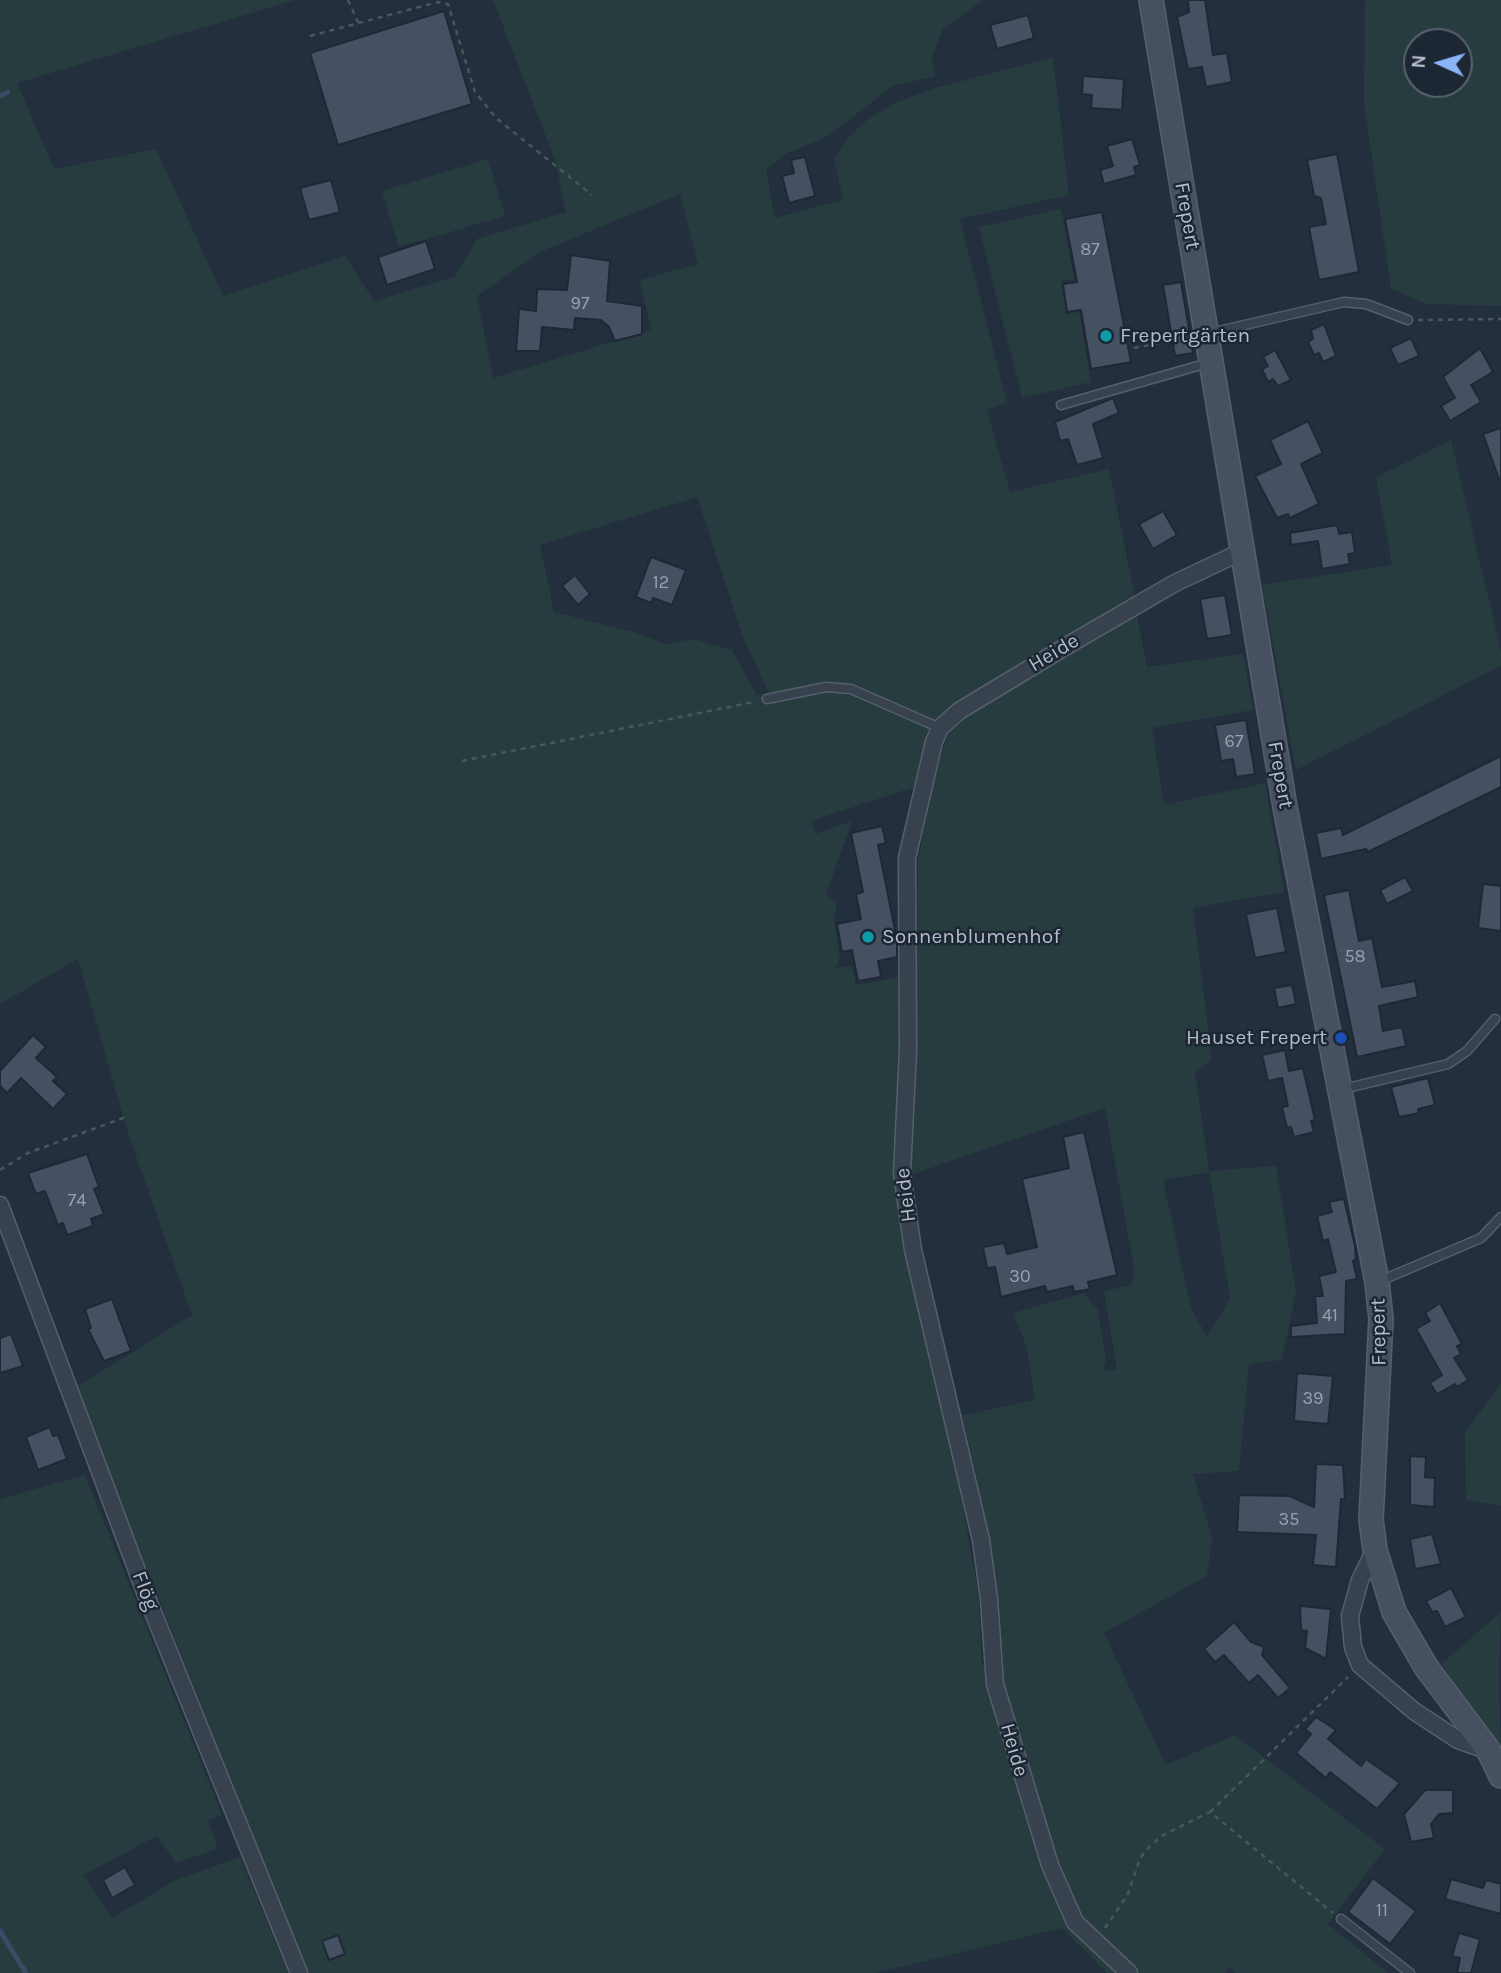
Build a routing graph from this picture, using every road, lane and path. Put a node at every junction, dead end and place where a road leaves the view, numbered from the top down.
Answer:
1 (348, 0) edge
2 (1151, 0) edge
3 (359, 24) junction
4 (310, 36) dead end
5 (592, 195) dead end
6 (1501, 319) edge
7 (1408, 320) joint
8 (1198, 335) junction
9 (1134, 348) dead end
10 (1211, 362) junction
11 (1061, 405) dead end
12 (1242, 551) junction
13 (767, 699) joint
14 (940, 728) junction
15 (462, 761) dead end
16 (1495, 1019) dead end
17 (1340, 1089) junction
18 (126, 1117) dead end
19 (0, 1170) edge
20 (0, 1205) edge
21 (1501, 1217) edge
22 (1377, 1282) junction
23 (1375, 1550) junction
24 (1360, 1665) junction
25 (1489, 1751) junction
26 (1501, 1776) edge
27 (1210, 1812) junction
28 (1341, 1919) joint
29 (1095, 1943) junction
30 (299, 1973) edge
31 (1129, 1973) edge
32 (1410, 1973) edge

1 - 3 path
2 - 8 street, Frepert
3 - 4 path
3 - 5 path
6 - 7 path
7 - 8 lane
8 - 9 path
8 - 10 street, Frepert
10 - 11 lane
10 - 12 street, Frepert
12 - 14 street, Heide
12 - 17 street, Frepert
13 - 14 lane
13 - 15 path
14 - 29 street, Heide
16 - 17 lane
17 - 22 street, Frepert
18 - 19 path
20 - 30 street, Flög
21 - 22 lane
22 - 23 street, Frepert
23 - 24 street
23 - 25 street, Frepert
24 - 25 street
24 - 27 path
25 - 26 street, Frepert
27 - 28 path
27 - 29 path
28 - 32 lane
29 - 31 street, Heide

